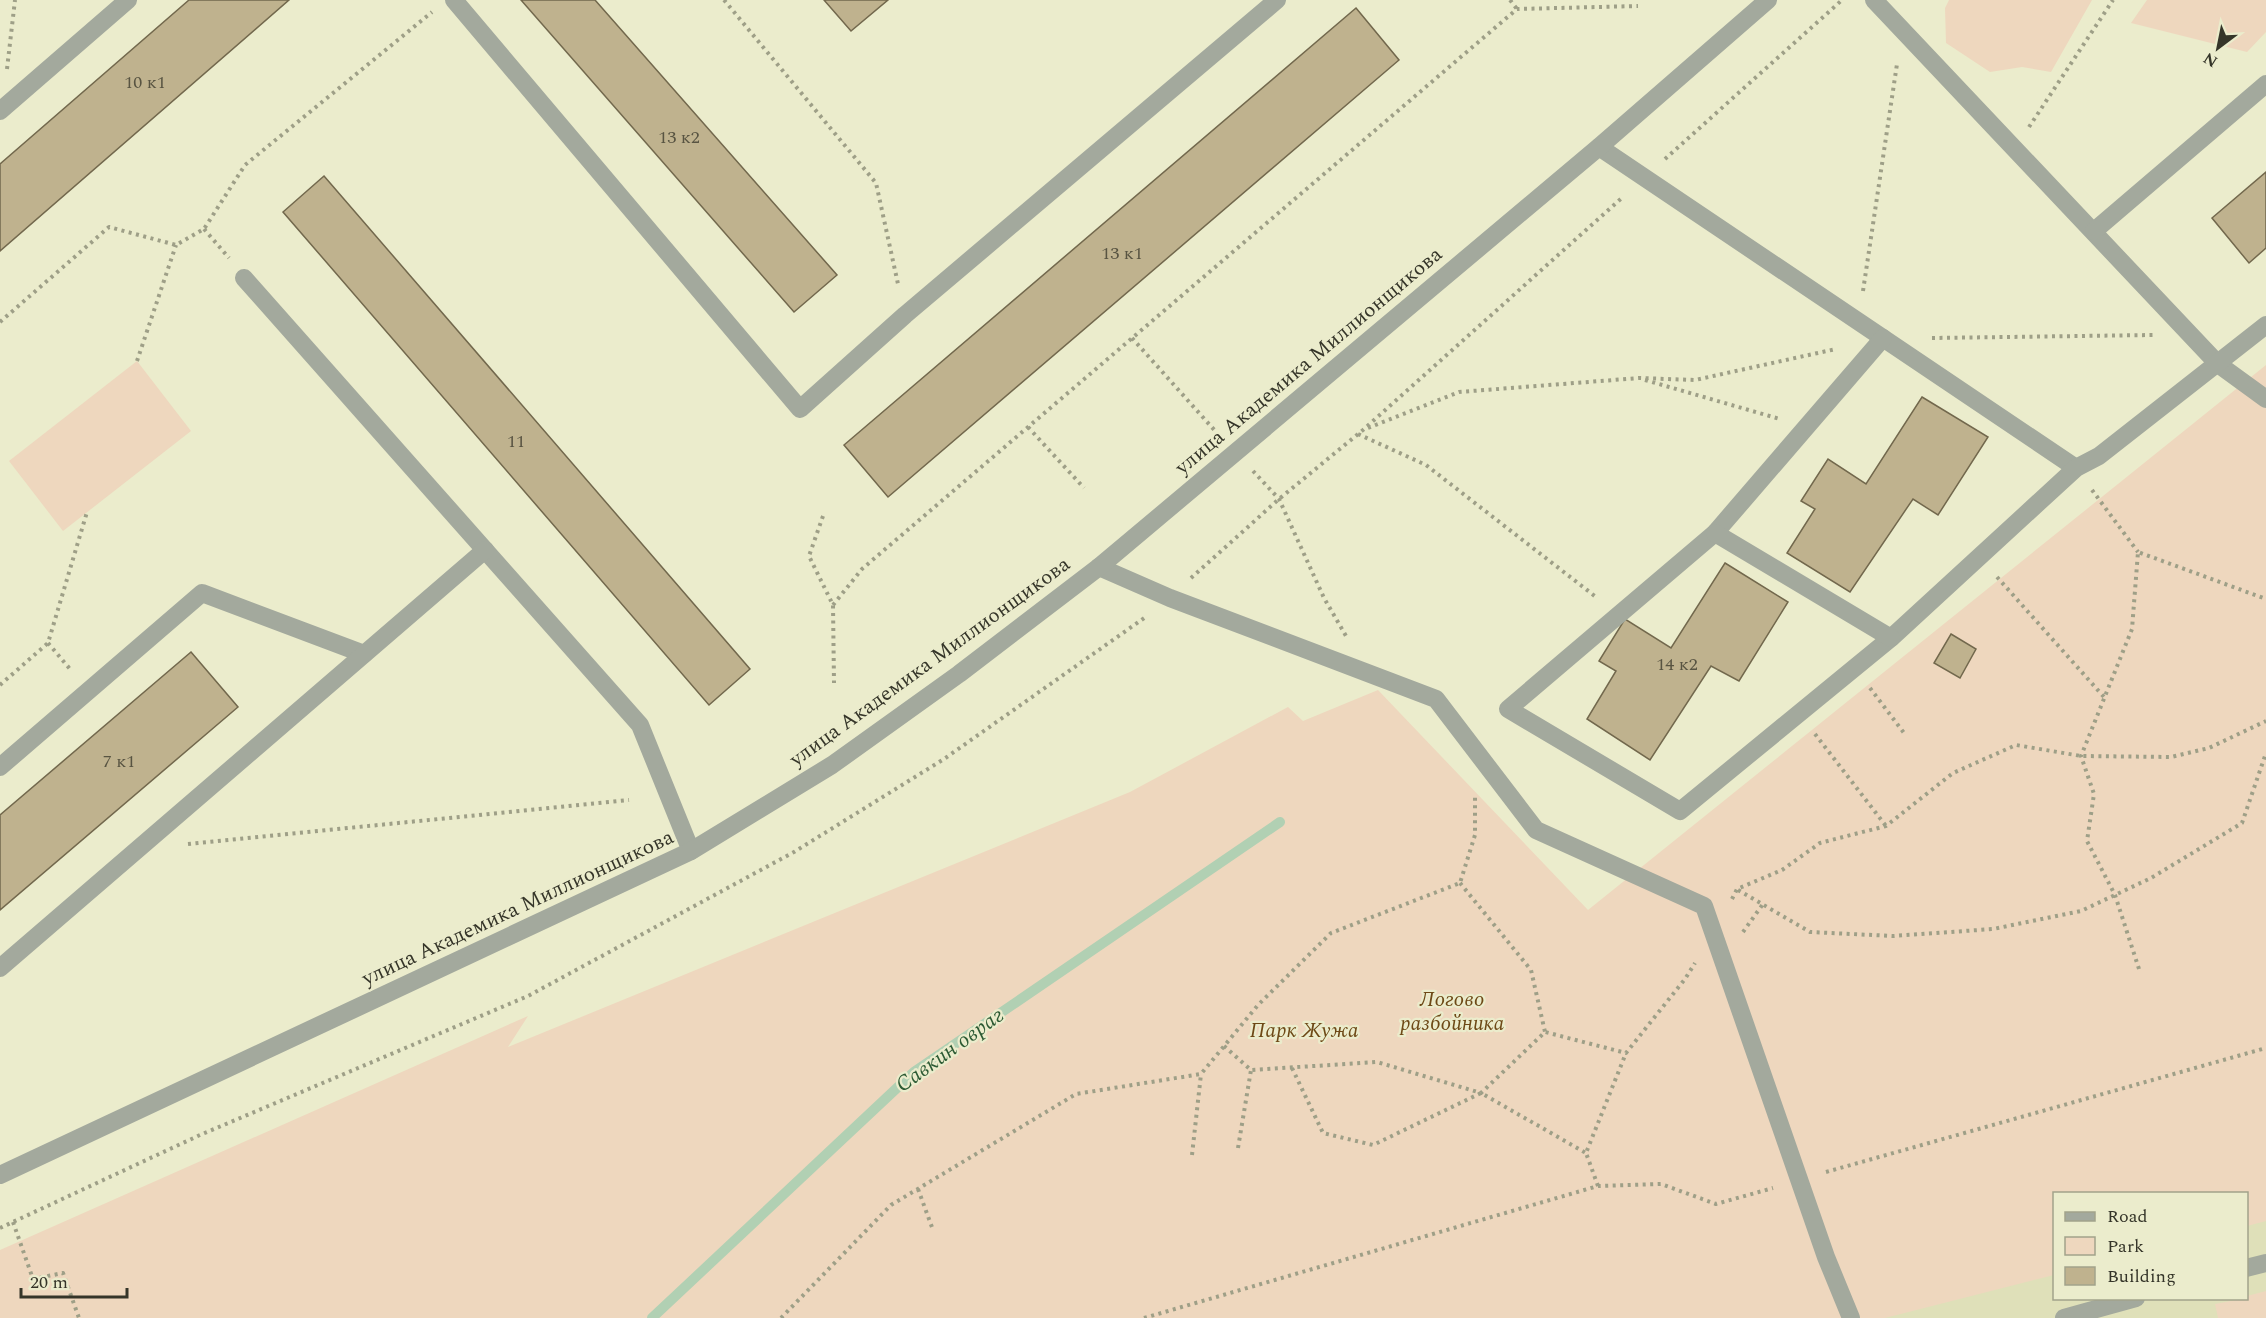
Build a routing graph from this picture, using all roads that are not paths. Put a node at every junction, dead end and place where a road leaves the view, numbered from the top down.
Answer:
1 (128, 0) edge
2 (1277, 0) edge
3 (1768, 0) edge
4 (1874, 0) edge
5 (446, 4) edge
6 (2266, 84) edge
7 (0, 111) edge
8 (1599, 147) junction
9 (2094, 231) junction
10 (244, 278) road end
11 (2266, 325) edge
12 (1883, 338) junction
13 (2218, 364) junction
14 (2266, 399) edge
15 (2076, 468) junction
16 (1715, 533) junction
17 (485, 550) junction
18 (1099, 567) junction
19 (1891, 638) junction
20 (364, 654) junction
21 (0, 767) edge
22 (692, 851) junction
23 (0, 968) edge
24 (0, 1175) edge
25 (2266, 1263) edge
26 (2248, 1268) edge
27 (2132, 1300) edge
28 (1851, 1318) edge
29 (2064, 1318) edge

1 - 7 street
2 - 5 street
3 - 8 street, улица Академика Миллионщикова
4 - 9 street
6 - 9 street
8 - 12 street
8 - 18 street, улица Академика Миллионщикова
9 - 13 street
10 - 17 street
11 - 13 street
12 - 15 street
12 - 16 street
13 - 14 street
13 - 15 street
15 - 19 street
16 - 19 street
16 - 19 street
17 - 20 street
17 - 22 street
18 - 22 street, улица Академика Миллионщикова
18 - 28 street
20 - 21 street
20 - 23 street
22 - 24 street, улица Академика Миллионщикова
25 - 26 street
27 - 29 street

